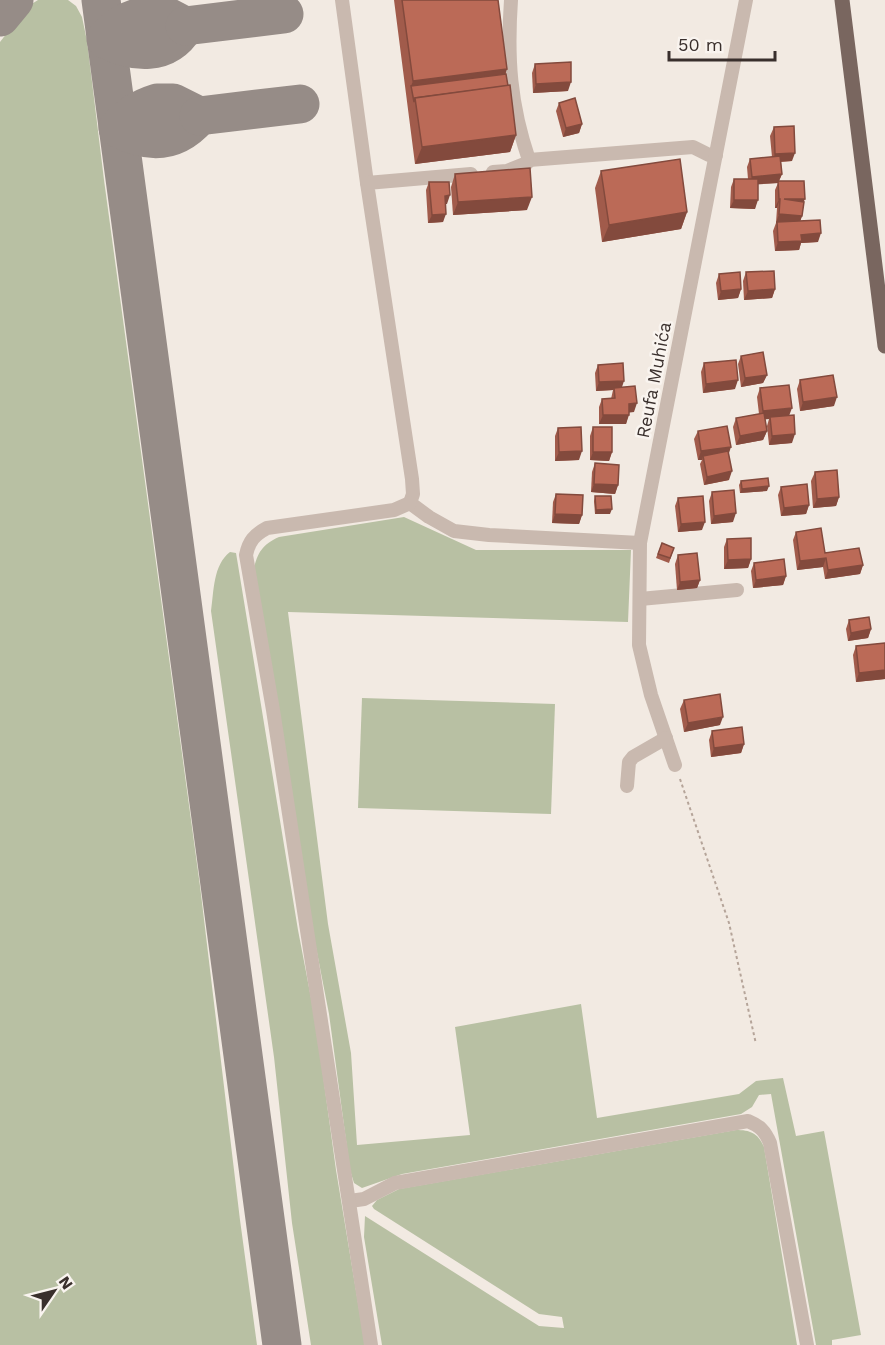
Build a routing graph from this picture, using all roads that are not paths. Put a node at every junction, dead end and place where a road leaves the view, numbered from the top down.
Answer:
1 (342, 0) edge
2 (511, 0) edge
3 (746, 0) edge
4 (842, 0) edge
5 (716, 155) junction
6 (529, 160) junction
7 (367, 183) junction
8 (885, 346) edge
9 (410, 503) junction
10 (640, 543) junction
11 (737, 590) dead end
12 (640, 599) junction
13 (666, 738) junction
14 (675, 765) road end
15 (627, 786) dead end
16 (350, 1201) junction
17 (370, 1345) edge
18 (807, 1345) edge

1 - 7 street
2 - 6 street
3 - 5 street, Reufa Muhića
4 - 8 main road
5 - 6 street
5 - 10 street, Reufa Muhića
6 - 7 street
7 - 9 street
9 - 10 street
9 - 16 street
10 - 12 street, Reufa Muhića
11 - 12 street
12 - 13 street, Reufa Muhića
13 - 14 street, Reufa Muhića
13 - 15 street
16 - 17 street
16 - 18 street

